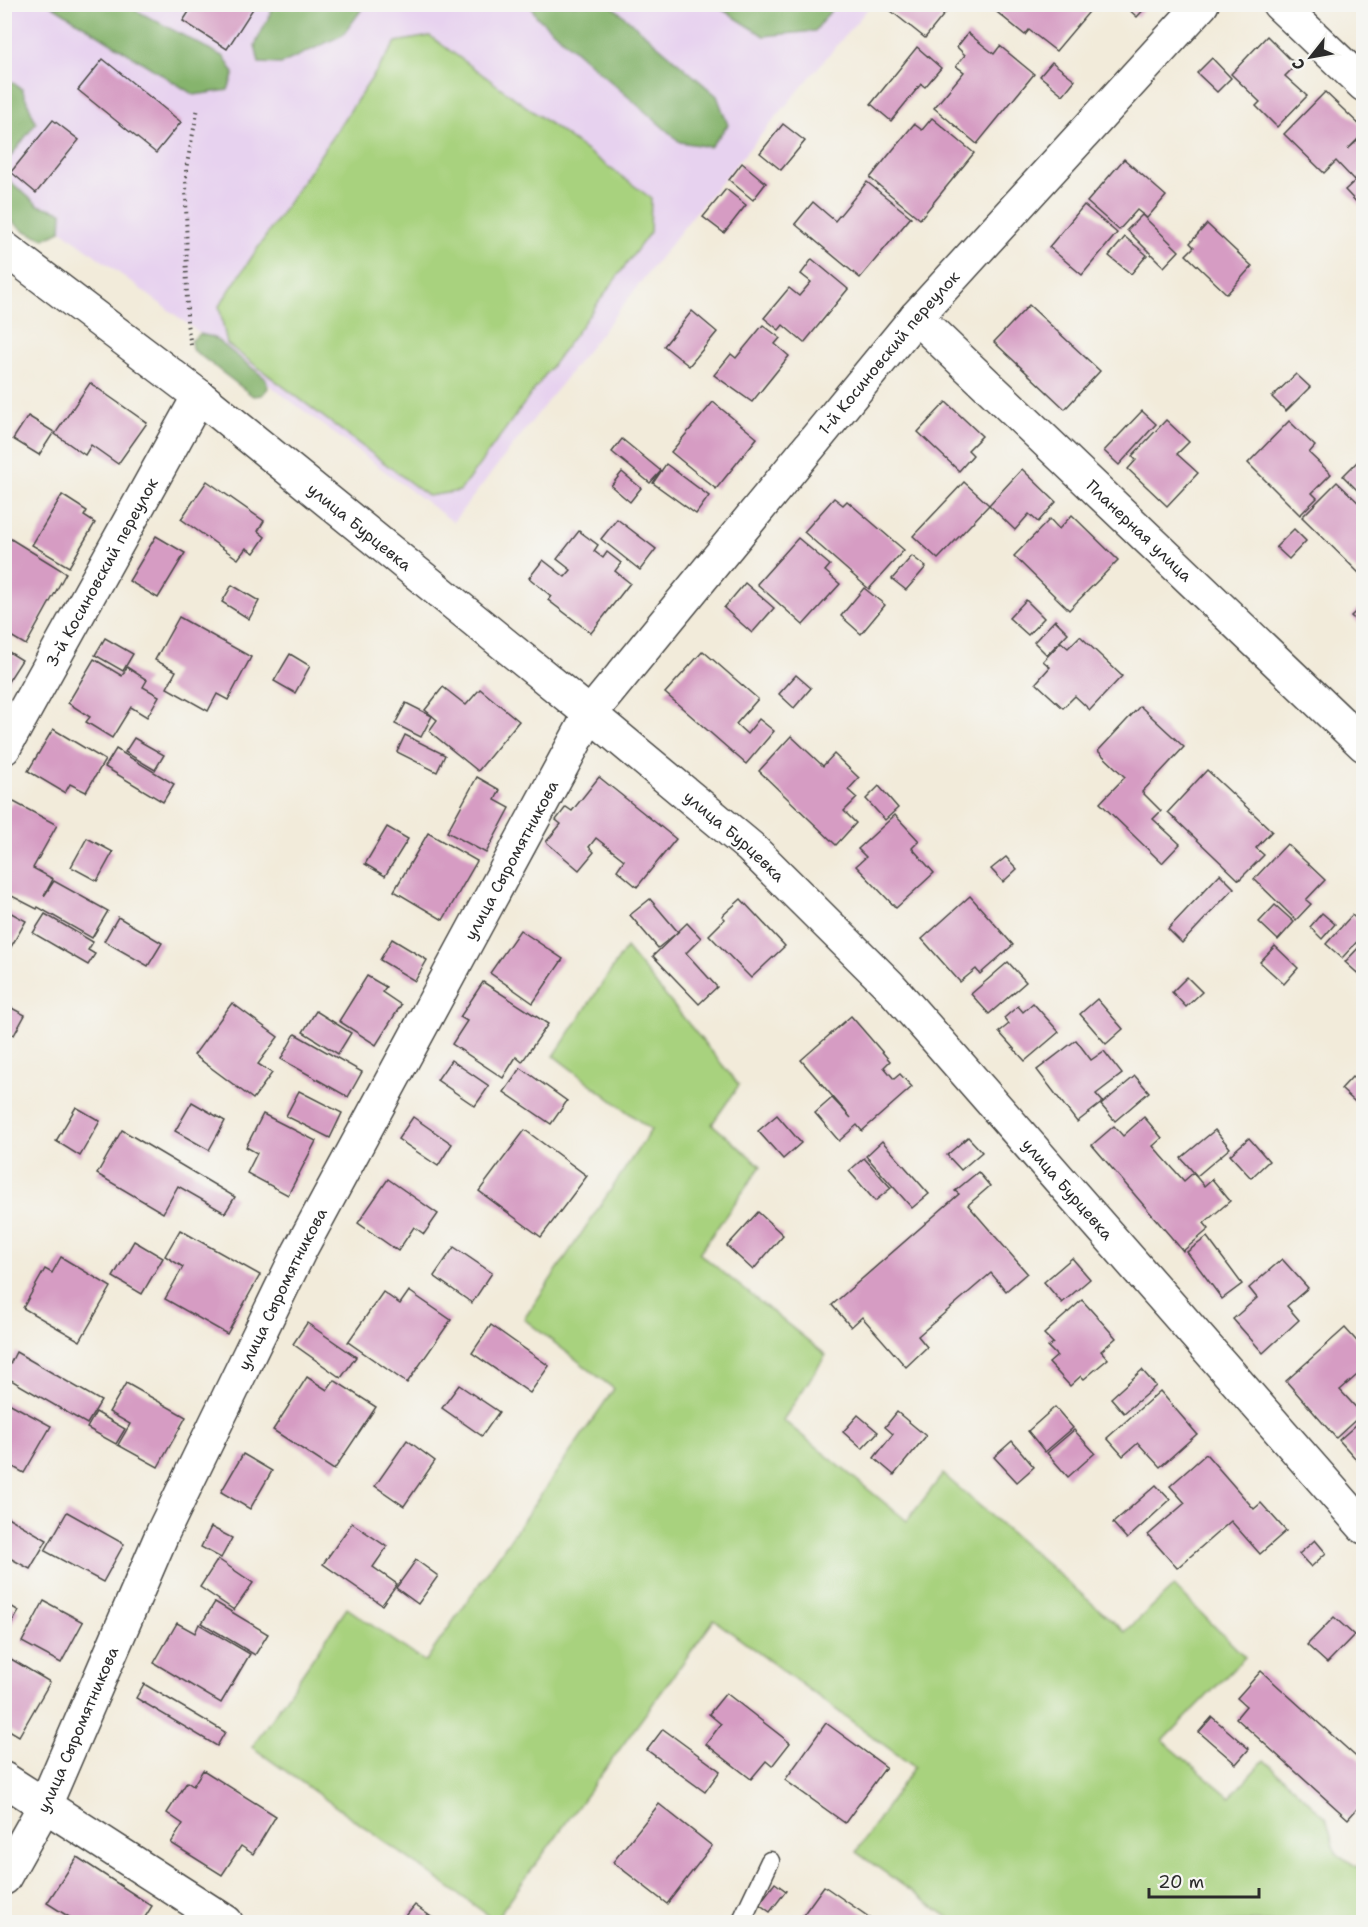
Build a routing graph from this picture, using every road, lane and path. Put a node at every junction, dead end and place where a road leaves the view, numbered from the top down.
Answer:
1 (1202, 4) edge
2 (1279, 4) edge
3 (1364, 85) edge
4 (198, 108) dead end
5 (4, 248) edge
6 (916, 316) junction
7 (199, 396) junction
8 (590, 714) junction
9 (1364, 745) edge
10 (4, 748) edge
11 (1364, 1527) edge
12 (4, 1779) edge
13 (45, 1805) junction
14 (770, 1861) dead end
15 (4, 1878) edge
16 (225, 1923) edge
17 (741, 1923) edge

1 - 6 street, 1-й Косиновский переулок
2 - 3 street
4 - 7 path
5 - 7 street, улица Бурцевка
6 - 8 street, 1-й Косиновский переулок
6 - 9 street, Планерная улица
7 - 8 street, улица Бурцевка
7 - 10 street, 3-й Косиновский переулок
8 - 11 street, улица Бурцевка
8 - 13 street, улица Сыромятникова
12 - 13 street
13 - 15 street, улица Сыромятникова
13 - 16 street
14 - 17 lane

